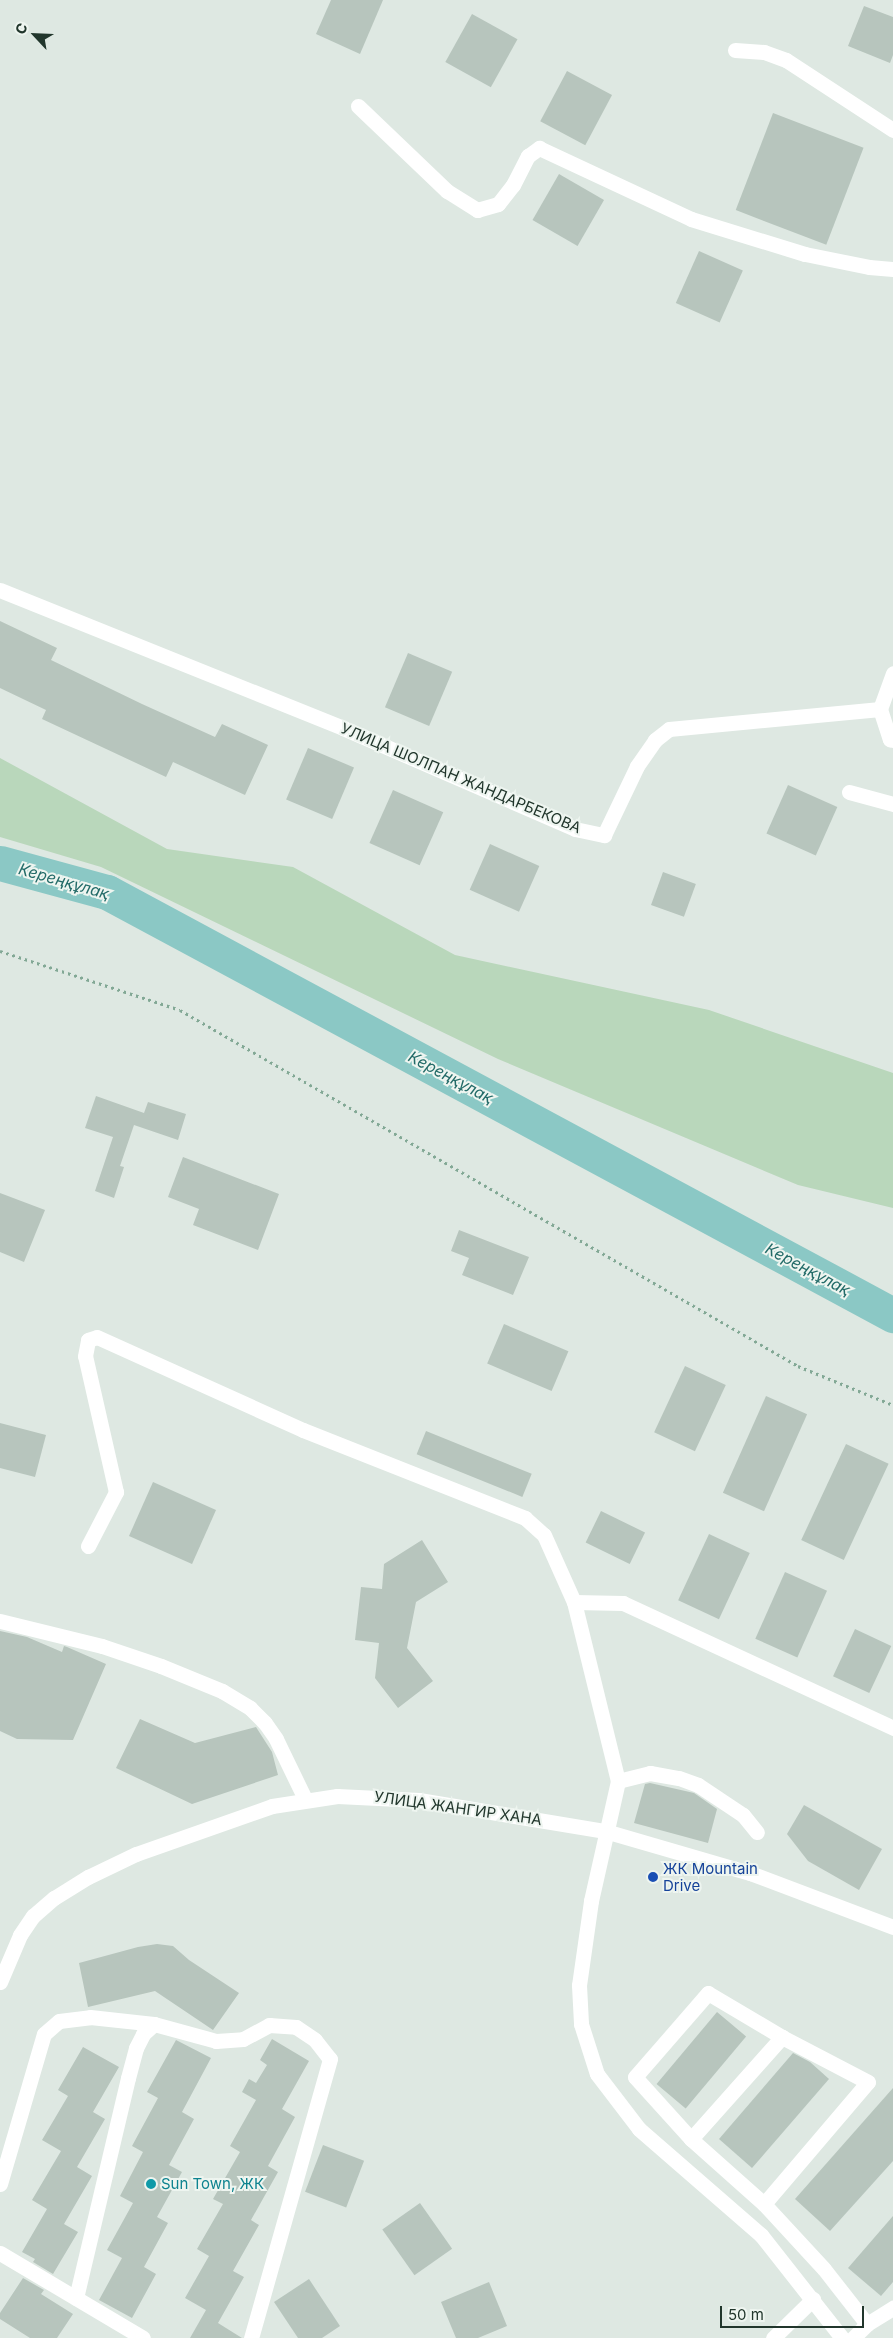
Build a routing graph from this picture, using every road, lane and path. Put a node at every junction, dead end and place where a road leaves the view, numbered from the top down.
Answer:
1 (735, 50) dead end
2 (358, 106) dead end
3 (893, 130) edge
4 (893, 268) edge
5 (0, 590) edge
6 (893, 673) edge
7 (880, 709) junction
8 (893, 740) edge
9 (849, 792) dead end
10 (893, 804) edge
11 (0, 951) edge
12 (893, 1405) edge
13 (88, 1546) dead end
14 (574, 1602) junction
15 (0, 1621) edge
16 (893, 1728) edge
17 (618, 1781) junction
18 (306, 1800) junction
19 (605, 1831) junction
20 (757, 1832) dead end
21 (893, 1927) edge
22 (0, 1982) edge
23 (154, 2024) junction
24 (782, 2038) junction
25 (691, 2139) junction
26 (0, 2184) edge
27 (764, 2204) junction
28 (0, 2253) edge
29 (76, 2298) junction
30 (813, 2299) junction
31 (893, 2308) edge
32 (868, 2324) junction
33 (143, 2338) edge
34 (251, 2338) edge
35 (773, 2338) edge
36 (842, 2338) edge
37 (853, 2338) edge

1 - 3 street
2 - 4 street
5 - 7 street, УЛИЦА ШОЛПАН ЖАНДАРБЕКОВА
6 - 7 street
7 - 8 street
9 - 10 street
11 - 12 path
13 - 14 street
14 - 16 street
14 - 17 street
15 - 18 street
17 - 19 street
17 - 20 street
18 - 19 street, УЛИЦА ЖАНГИР ХАНА
18 - 22 street, УЛИЦА ЖАНГИР ХАНА
19 - 21 street, УЛИЦА ЖАНГИР ХАНА
19 - 30 street
23 - 26 street
23 - 29 street
23 - 34 street
24 - 25 street
24 - 25 street
24 - 27 street
25 - 27 street
27 - 32 street
28 - 29 street
29 - 33 street
30 - 35 street
30 - 36 street
31 - 32 street
32 - 37 street

